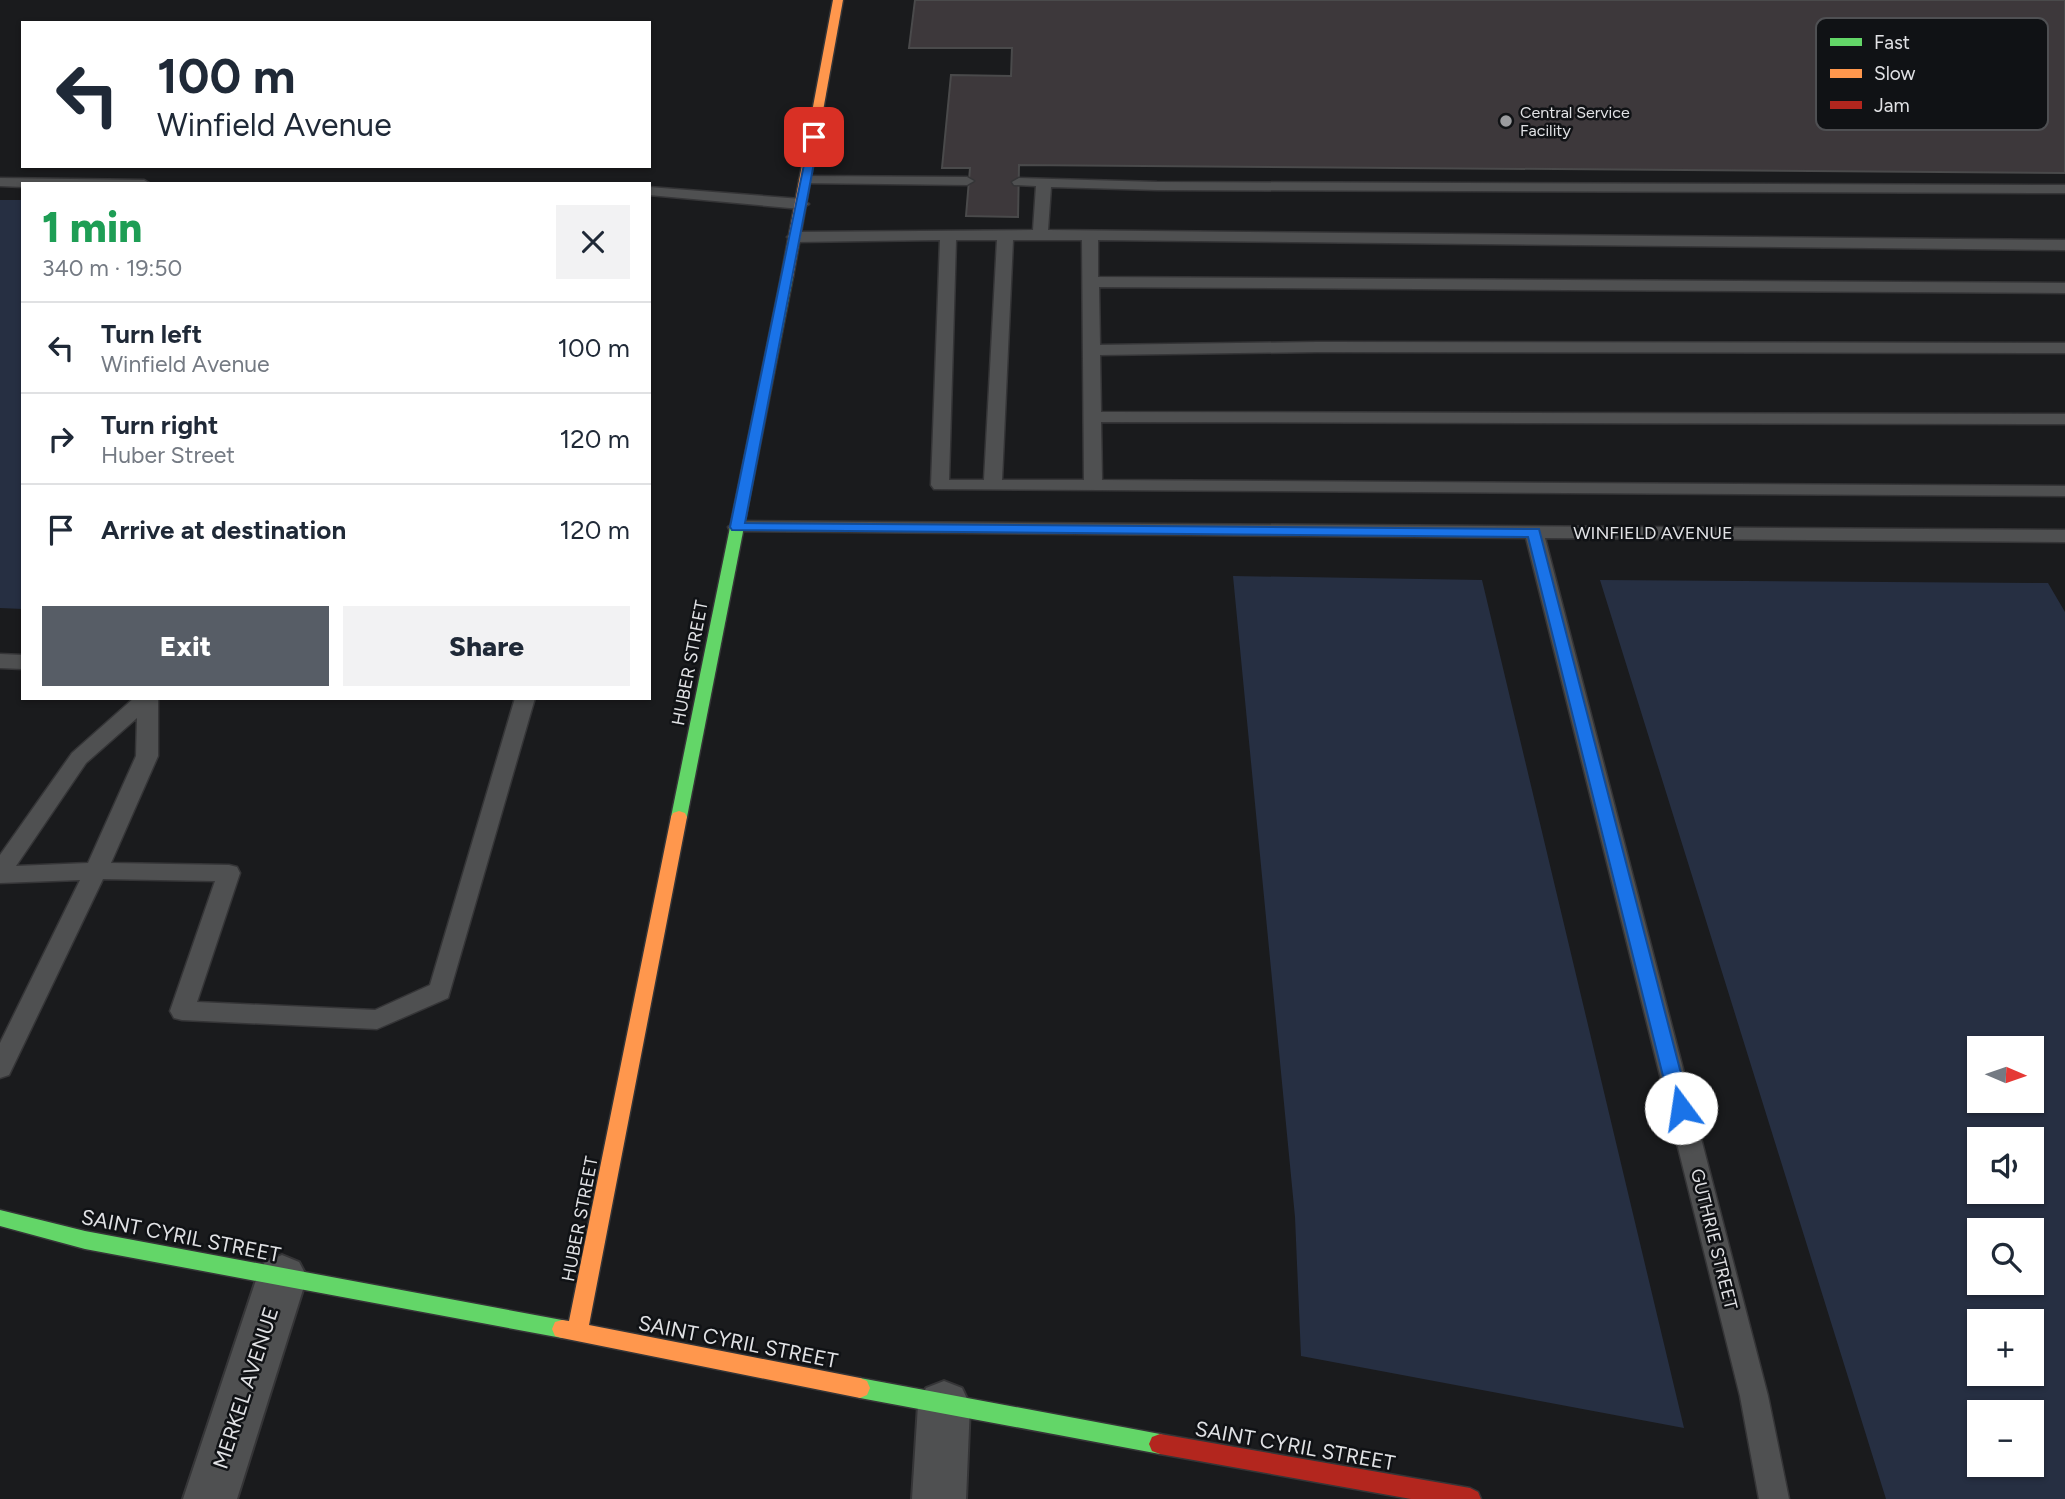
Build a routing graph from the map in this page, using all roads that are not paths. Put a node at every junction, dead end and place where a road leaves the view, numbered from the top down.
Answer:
1 (838, 0) edge
2 (806, 180) junction
3 (967, 181) dead end
4 (0, 183) edge
5 (21, 183) edge
6 (1018, 183) dead end
7 (1044, 183) junction
8 (2065, 189) edge
9 (651, 191) edge
10 (801, 205) junction
11 (948, 236) junction
12 (1005, 236) junction
13 (1041, 236) junction
14 (1090, 236) junction
15 (795, 237) junction
16 (2065, 244) edge
17 (1090, 282) junction
18 (2065, 288) edge
19 (2065, 348) edge
20 (1091, 350) junction
21 (1093, 417) junction
22 (2065, 419) edge
23 (993, 485) junction
24 (1093, 485) junction
25 (2065, 491) edge
26 (737, 527) junction
27 (1534, 532) junction
28 (2065, 536) edge
29 (0, 662) edge
30 (21, 662) edge
31 (146, 700) edge
32 (148, 700) edge
33 (524, 700) edge
34 (96, 871) junction
35 (0, 873) edge
36 (0, 1068) edge
37 (0, 1218) edge
38 (282, 1276) junction
39 (577, 1332) junction
40 (944, 1405) junction
41 (210, 1499) edge
42 (940, 1499) edge
43 (1470, 1499) edge
44 (1774, 1499) edge

1 - 2 street, HUBER STREET
2 - 3 lane
2 - 10 street, HUBER STREET
4 - 5 lane
6 - 7 lane
7 - 8 lane
7 - 13 lane
9 - 10 lane
10 - 15 street, HUBER STREET
11 - 12 lane
11 - 15 lane
11 - 23 lane
12 - 13 lane
12 - 23 lane
13 - 14 lane
14 - 16 lane
14 - 17 lane
15 - 26 street, HUBER STREET
17 - 18 lane
17 - 20 lane
19 - 20 lane
20 - 21 lane
21 - 22 lane
21 - 24 lane
23 - 24 lane
24 - 25 lane
26 - 27 lane, WINFIELD AVENUE
26 - 39 street, HUBER STREET
27 - 28 lane, WINFIELD AVENUE
27 - 44 lane, GUTHRIE STREET
29 - 30 lane
31 - 35 lane
32 - 34 lane
33 - 34 lane
34 - 35 lane
34 - 36 lane
37 - 38 street, SAINT CYRIL STREET
38 - 39 street, SAINT CYRIL STREET
38 - 41 street, MERKEL AVENUE
39 - 40 street, SAINT CYRIL STREET
40 - 42 street
40 - 43 street, SAINT CYRIL STREET

